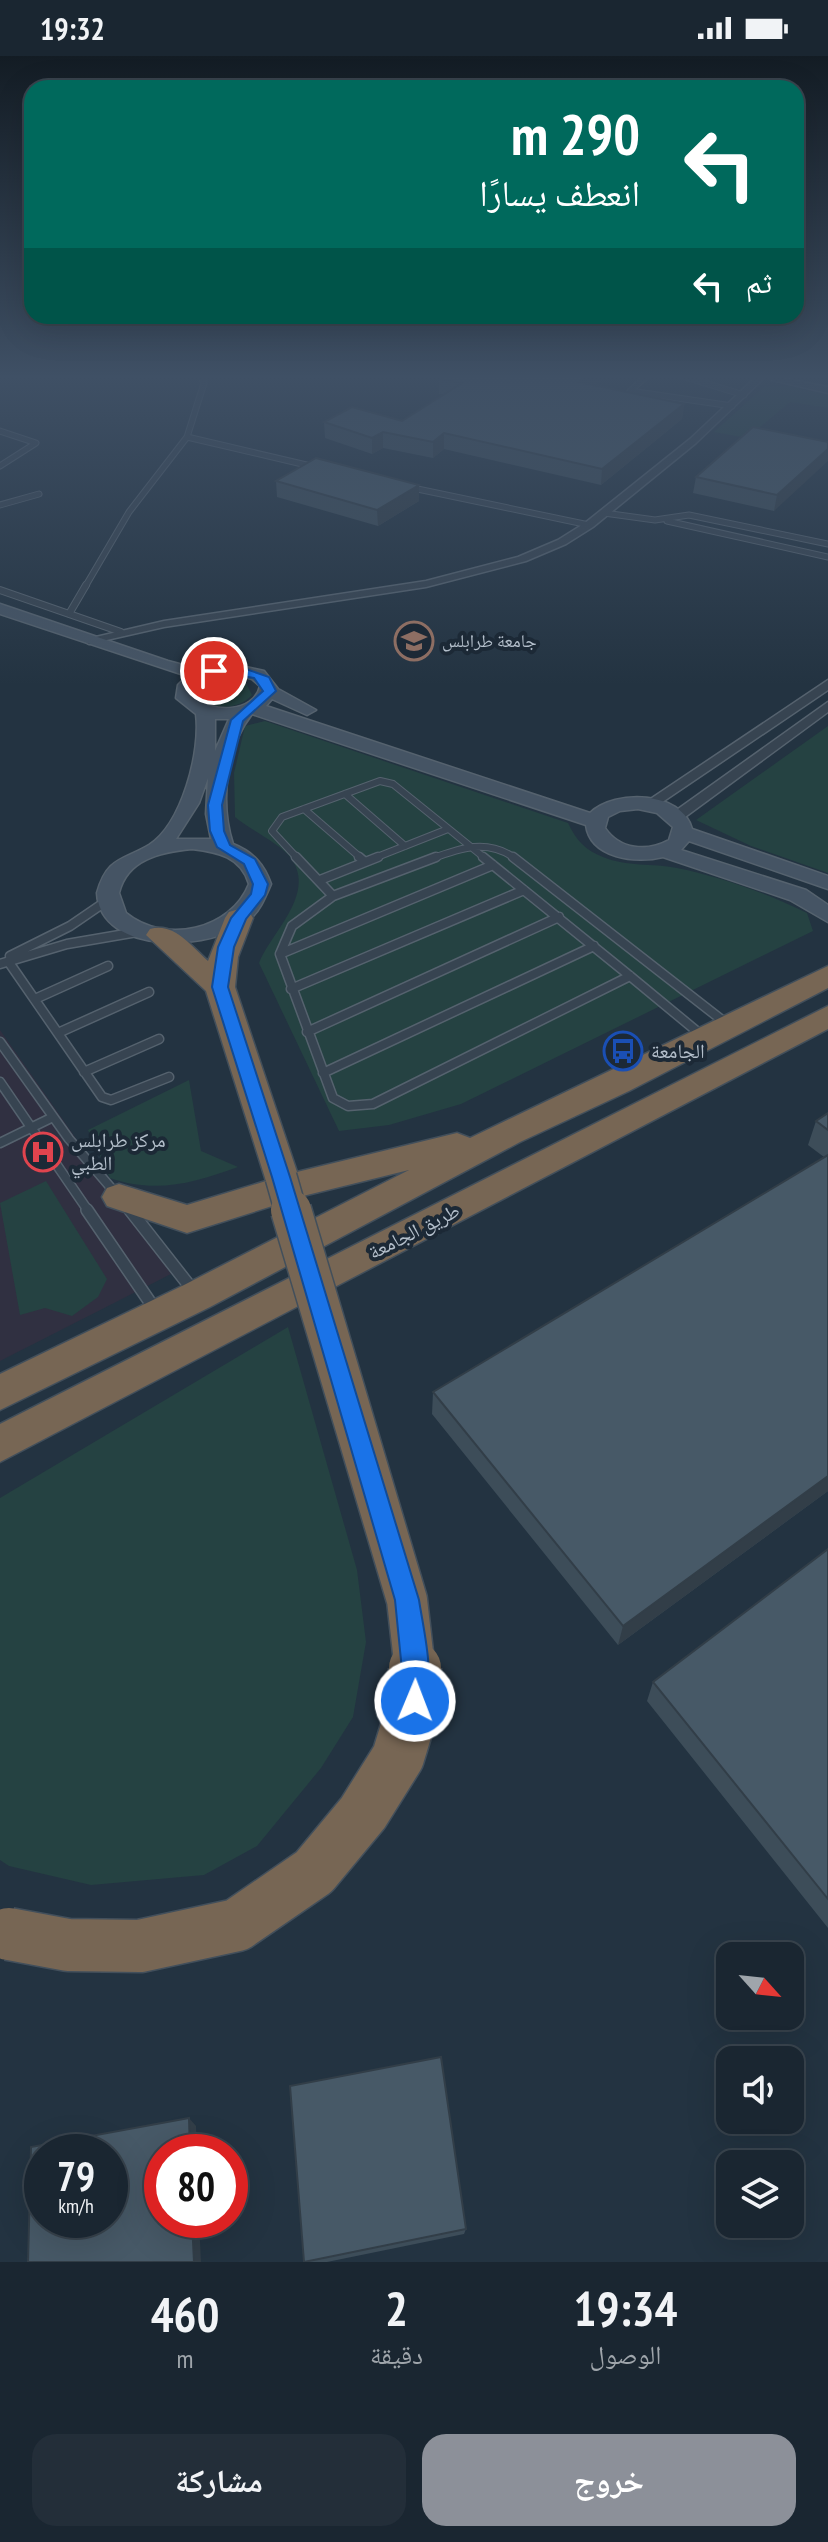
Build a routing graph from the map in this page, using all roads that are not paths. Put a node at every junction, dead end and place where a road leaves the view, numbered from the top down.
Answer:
1 (155, 479) edge
2 (645, 479) edge
3 (402, 486) edge
4 (39, 494) dead end
5 (0, 505) edge
6 (604, 513) junction
7 (664, 520) junction
8 (589, 525) junction
9 (828, 544) edge
10 (828, 557) edge
11 (0, 590) edge
12 (0, 609) edge
13 (69, 614) junction
14 (0, 620) edge
15 (121, 632) junction
16 (89, 640) junction
17 (203, 675) junction
18 (828, 684) edge
19 (185, 689) junction
20 (269, 691) junction
21 (828, 706) edge
22 (247, 709) junction
23 (205, 711) junction
24 (345, 794) junction
25 (650, 804) junction
26 (304, 809) junction
27 (601, 815) junction
28 (680, 825) junction
29 (448, 829) junction
30 (468, 845) junction
31 (405, 846) junction
32 (224, 847) junction
33 (157, 848) junction
34 (665, 851) junction
35 (365, 862) junction
36 (493, 865) junction
37 (320, 880) junction
38 (828, 883) edge
39 (524, 890) junction
40 (333, 896) junction
41 (108, 900) junction
42 (828, 915) edge
43 (559, 917) junction
44 (239, 918) junction
45 (151, 933) junction
46 (594, 946) junction
47 (280, 954) junction
48 (3, 962) edge
49 (108, 966) dead end
50 (631, 976) junction
51 (828, 976) edge
52 (220, 987) junction
53 (291, 989) junction
54 (149, 992) dead end
55 (35, 999) junction
56 (828, 1016) edge
57 (307, 1032) junction
58 (58, 1033) junction
59 (719, 1033) junction
60 (159, 1039) dead end
61 (0, 1042) edge
62 (84, 1072) junction
63 (323, 1073) junction
64 (169, 1077) dead end
65 (0, 1082) edge
66 (53, 1117) junction
67 (32, 1129) junction
68 (508, 1133) junction
69 (0, 1143) edge
70 (119, 1197) junction
71 (197, 1296) junction
72 (158, 1313) junction
73 (0, 1393) edge
74 (14, 1437) edge
75 (0, 1460) edge
76 (4, 1932) edge

1 - 13 lane
2 - 6 street
3 - 8 lane
4 - 5 lane
6 - 7 lane
6 - 8 street
7 - 9 lane
7 - 10 lane
8 - 15 street
11 - 13 lane
12 - 16 street
13 - 15 lane
14 - 19 street
15 - 16 street
16 - 17 street
17 - 19 street
17 - 20 street
18 - 25 street
19 - 23 street
20 - 22 street
20 - 27 street
21 - 28 street
22 - 23 street
22 - 27 street
22 - 32 street
23 - 33 street
24 - 26 lane
24 - 29 lane
24 - 31 lane
25 - 27 street
25 - 28 street
26 - 35 lane
26 - 37 lane
27 - 34 street
28 - 34 street
28 - 38 street
29 - 30 lane
29 - 31 lane
30 - 36 lane
30 - 40 lane
30 - 59 lane
31 - 35 lane
32 - 33 street
32 - 44 street
33 - 41 street
34 - 42 street
35 - 37 lane
36 - 39 lane
36 - 47 lane
37 - 40 lane
39 - 43 lane
39 - 53 lane
40 - 47 lane
41 - 45 street
41 - 48 lane
43 - 46 lane
43 - 57 lane
44 - 45 street
44 - 52 highway
45 - 48 lane
45 - 52 highway
46 - 50 lane
46 - 63 lane
47 - 53 lane
48 - 55 lane
49 - 55 lane
50 - 59 lane
50 - 63 lane
51 - 59 highway
52 - 76 highway, bridge
53 - 57 lane
54 - 58 lane
55 - 58 lane
56 - 74 highway, طريق الجامعة
57 - 63 lane
58 - 62 lane
59 - 68 highway
60 - 62 lane
61 - 66 lane
62 - 64 lane
65 - 67 lane
66 - 67 lane
66 - 70 lane
67 - 69 lane
67 - 72 lane
68 - 70 highway
68 - 71 highway
70 - 71 lane
71 - 72 highway
72 - 73 highway
74 - 75 highway

